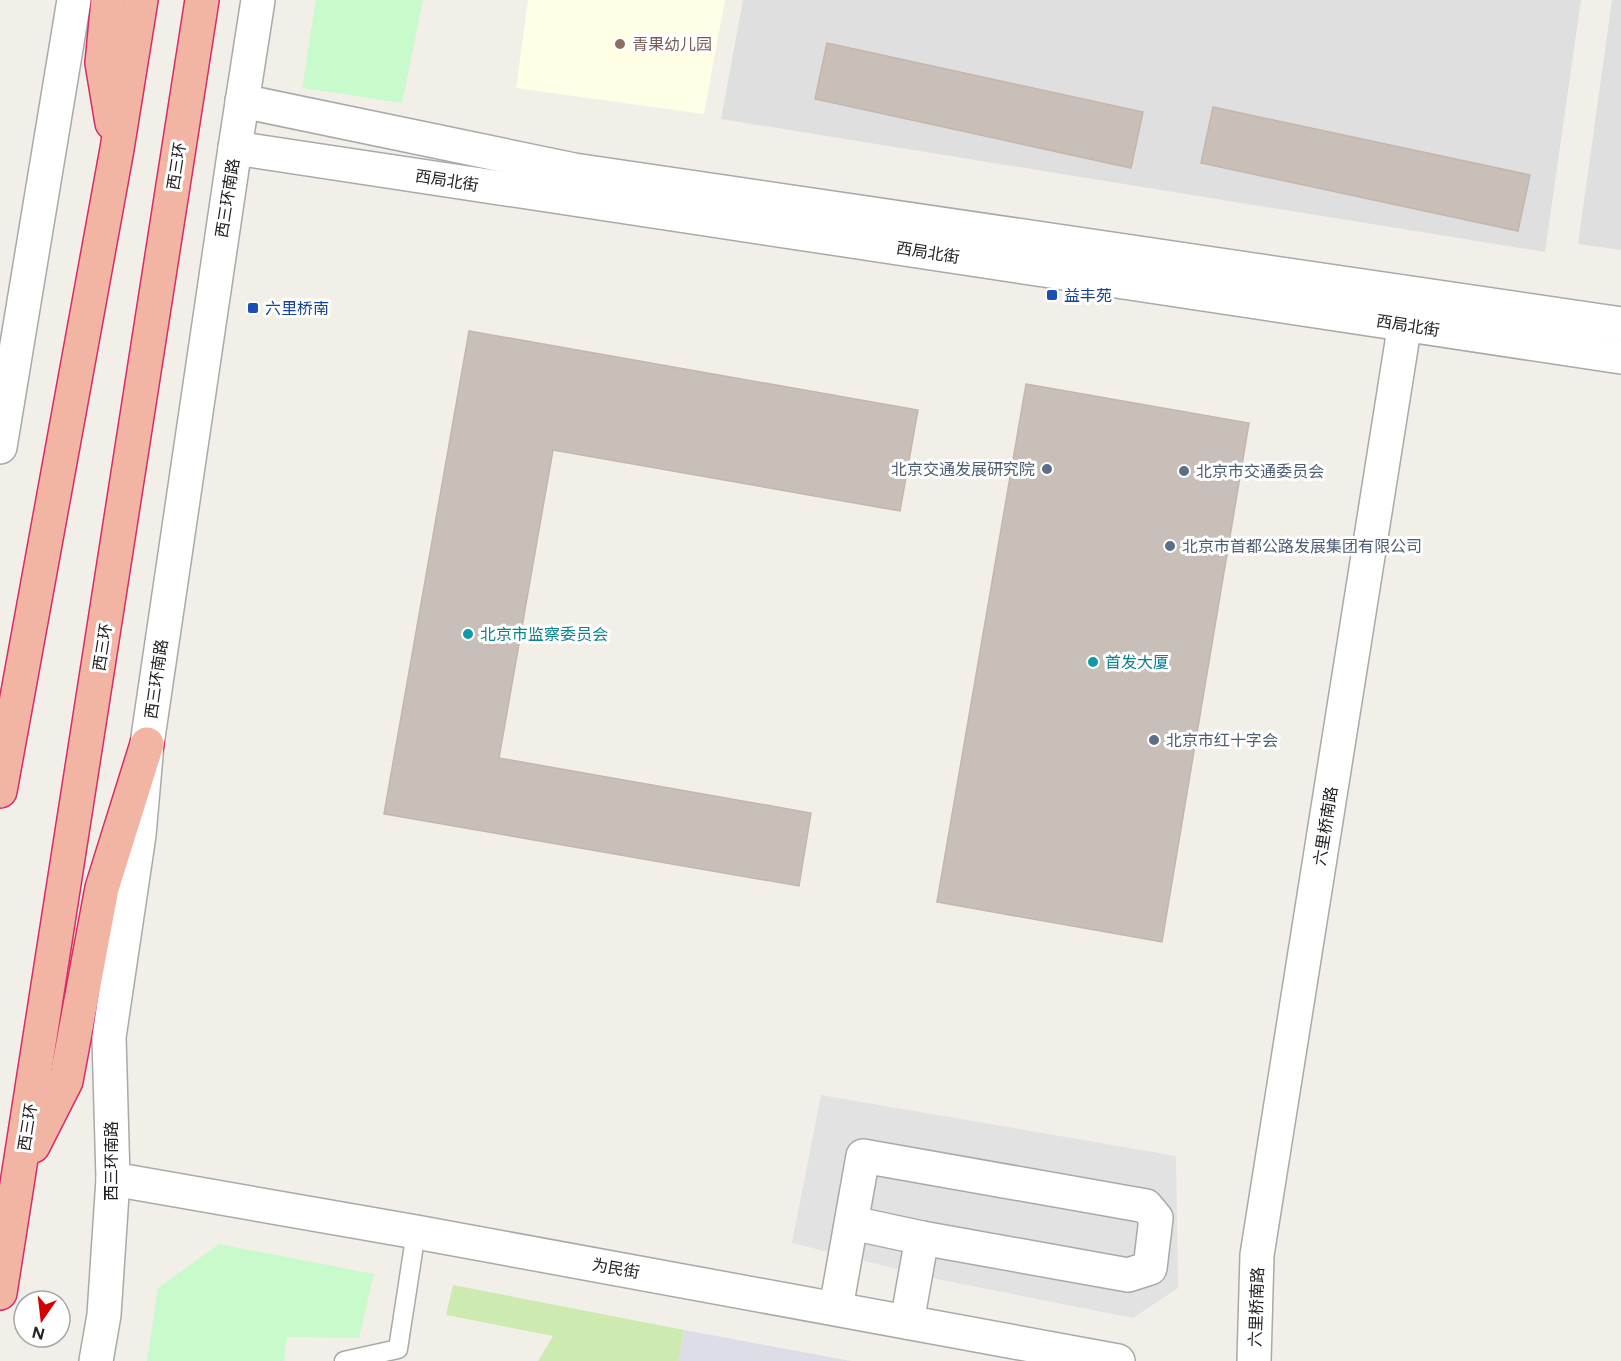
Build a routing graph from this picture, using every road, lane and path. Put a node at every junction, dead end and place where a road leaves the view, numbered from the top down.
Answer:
1 (74, 0) edge
2 (108, 0) edge
3 (141, 0) edge
4 (202, 0) edge
5 (258, 0) edge
6 (242, 101) junction
7 (235, 148) junction
8 (117, 149) junction
9 (1407, 309) junction
10 (1621, 324) edge
11 (1621, 357) edge
12 (0, 447) edge
13 (147, 744) junction
14 (0, 791) edge
15 (19, 1174) junction
16 (113, 1179) junction
17 (852, 1223) junction
18 (416, 1232) junction
19 (922, 1238) junction
20 (0, 1293) edge
21 (836, 1308) junction
22 (907, 1322) junction
23 (96, 1361) edge
24 (344, 1361) edge
25 (1118, 1361) edge
26 (1254, 1361) edge

1 - 12 street
2 - 8 highway
3 - 8 highway
4 - 15 highway, 西三环
5 - 6 street, 西三环南路
6 - 7 street, 西三环南路
6 - 9 street, 西局北街
7 - 9 street, 西局北街
7 - 13 street, 西三环南路
8 - 14 highway
9 - 10 street, 西局北街
9 - 11 street, 西局北街
9 - 26 street, 六里桥南路
13 - 15 highway
13 - 16 street, 西三环南路
15 - 20 highway, 西三环
16 - 18 street, 为民街
16 - 23 street, 西三环南路
17 - 19 street
17 - 19 street
17 - 21 street
18 - 21 street, 为民街
18 - 24 lane
19 - 22 street
21 - 22 street, 为民街
22 - 25 street, 为民街

